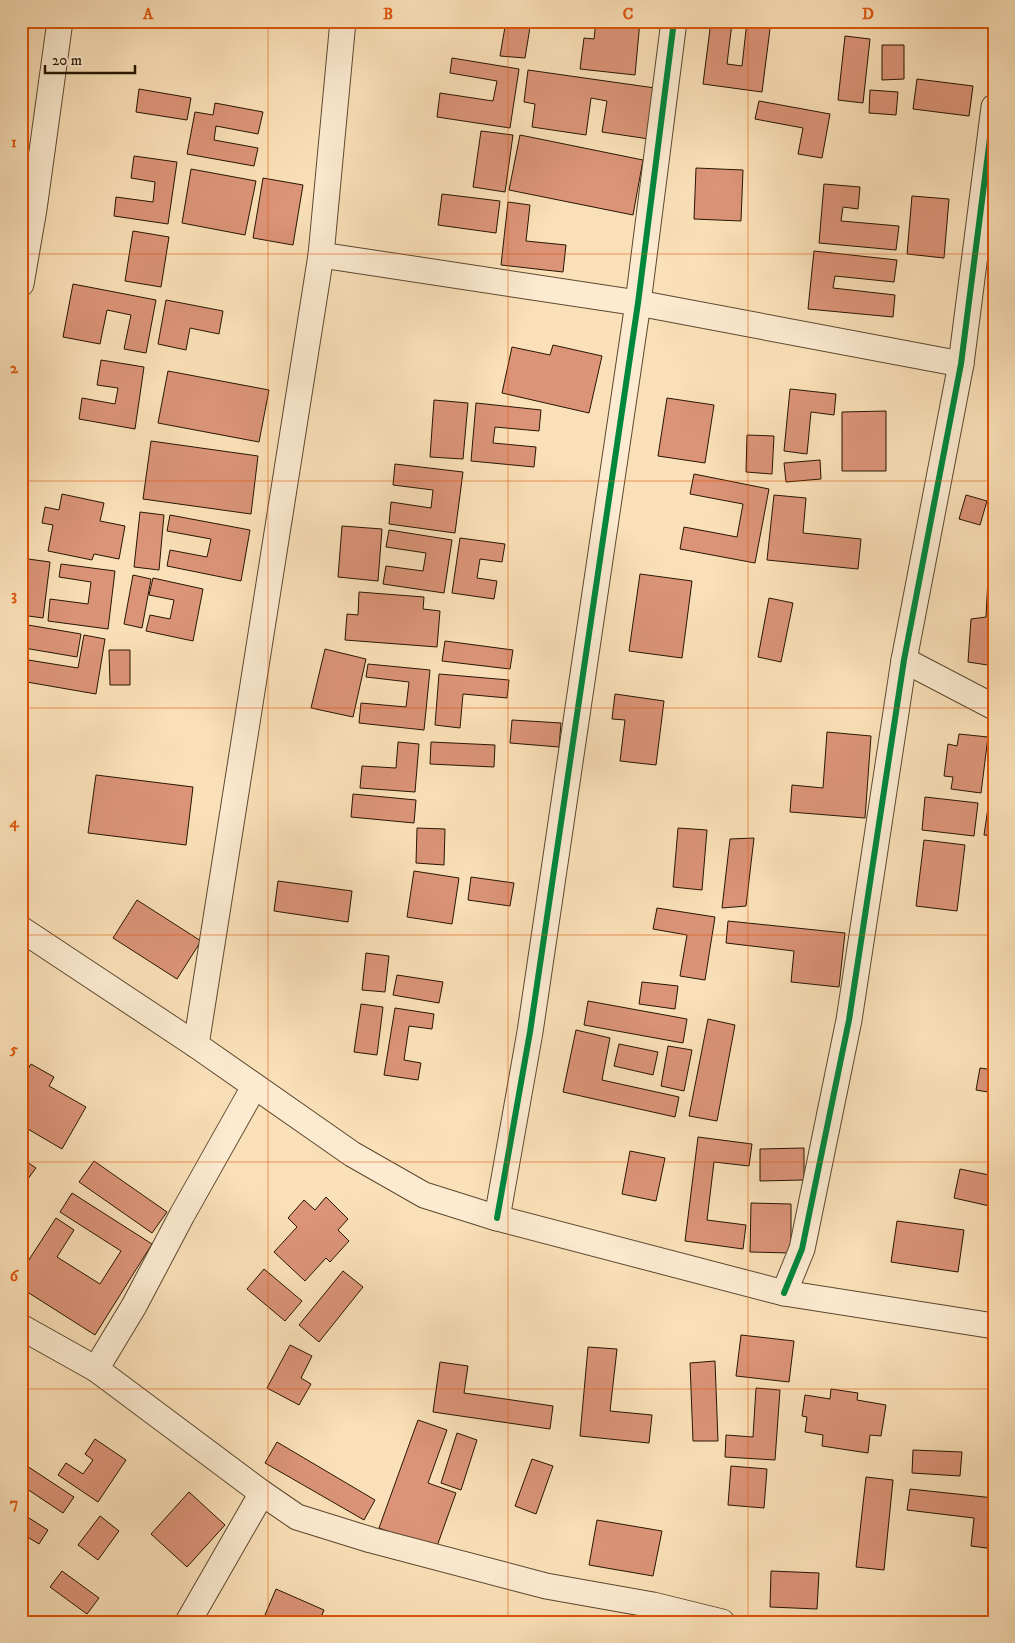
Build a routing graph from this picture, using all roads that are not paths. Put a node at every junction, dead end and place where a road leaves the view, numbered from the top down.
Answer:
1 (60, 21) edge
2 (343, 21) edge
3 (674, 21) edge
4 (994, 107) edge
5 (321, 255) junction
6 (21, 284) edge
7 (638, 303) junction
8 (961, 364) junction
9 (904, 660) junction
10 (994, 707) edge
11 (21, 929) edge
12 (196, 1045) junction
13 (254, 1087) junction
14 (497, 1218) junction
15 (784, 1293) junction
16 (994, 1326) edge
17 (21, 1327) edge
18 (96, 1369) junction
19 (262, 1493) junction
20 (188, 1622) edge
21 (722, 1622) edge

1 - 6 street
2 - 5 street
3 - 7 street
4 - 8 street
5 - 7 street
5 - 12 street
7 - 8 street
7 - 14 street
8 - 9 street
9 - 10 street
9 - 15 street
11 - 12 street
12 - 13 street
13 - 14 street
13 - 18 street
14 - 15 street
15 - 16 street
17 - 18 street
18 - 19 street
19 - 20 street
19 - 21 street

